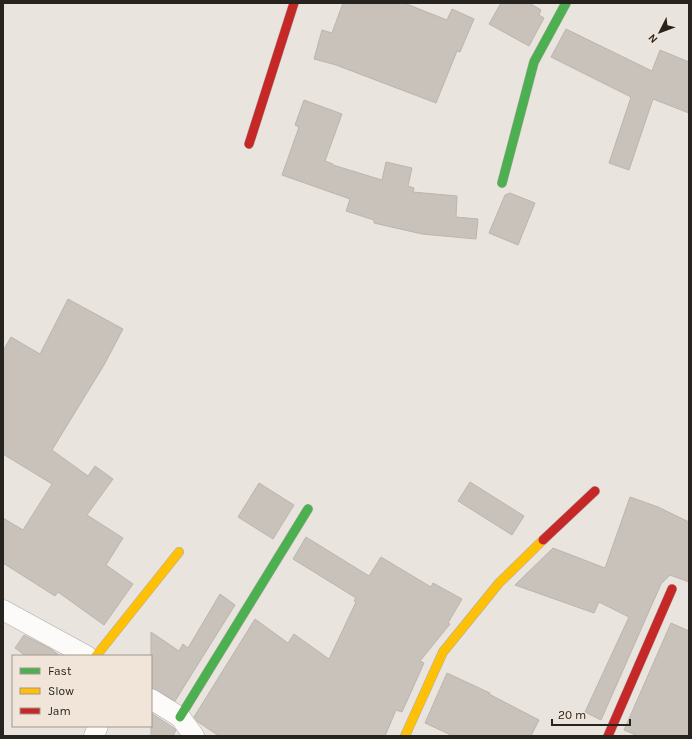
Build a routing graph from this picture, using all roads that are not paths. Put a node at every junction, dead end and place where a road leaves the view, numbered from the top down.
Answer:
1 (294, 3) edge
2 (566, 3) edge
3 (249, 144) dead end
4 (502, 183) dead end
5 (595, 491) dead end
6 (308, 509) dead end
7 (179, 552) dead end
8 (672, 589) dead end
9 (3, 610) edge
10 (85, 655) edge
11 (97, 655) edge
12 (152, 700) edge
13 (180, 717) junction
14 (194, 736) edge
15 (405, 736) edge
16 (608, 736) edge

1 - 3 street
2 - 4 street
5 - 15 street
6 - 13 street
7 - 11 street
8 - 16 street
9 - 10 street
12 - 13 street
13 - 14 street

